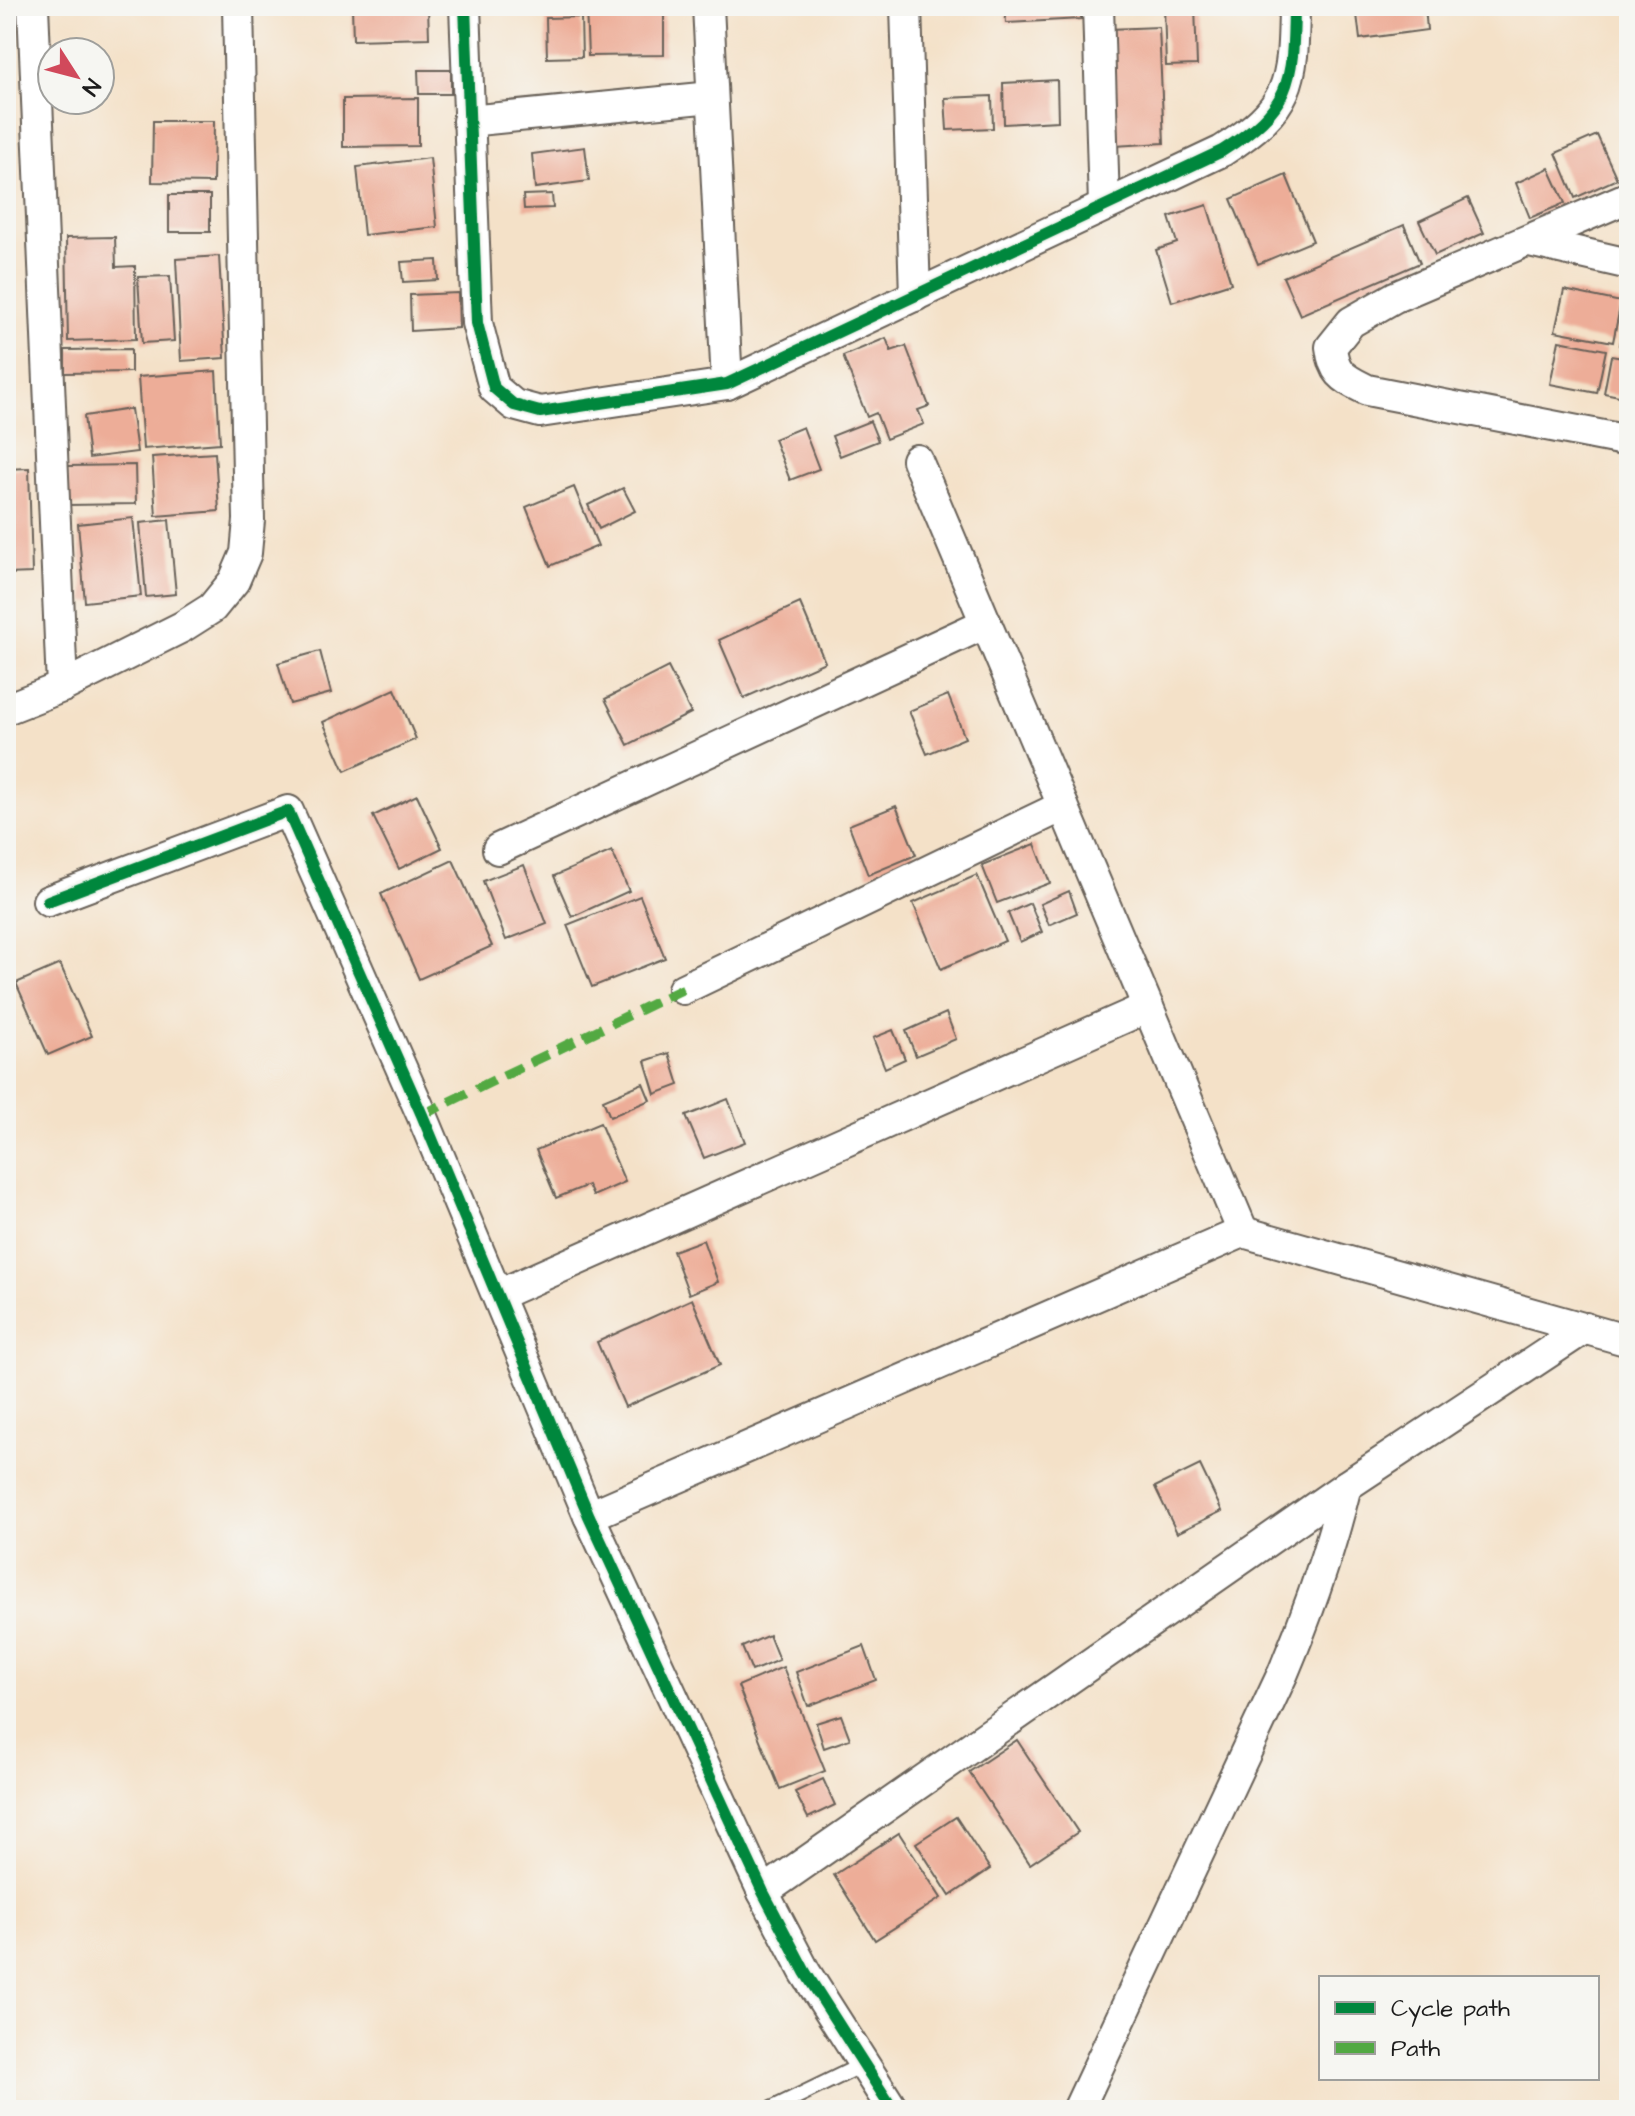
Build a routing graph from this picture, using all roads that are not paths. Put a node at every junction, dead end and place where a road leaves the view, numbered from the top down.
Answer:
1 (33, 6) edge
2 (238, 6) edge
3 (465, 6) edge
4 (708, 6) edge
5 (906, 6) edge
6 (1098, 6) edge
7 (1294, 6) edge
8 (712, 97) junction
9 (468, 121) junction
10 (1629, 197) edge
11 (1104, 206) junction
12 (1529, 241) junction
13 (1629, 264) edge
14 (915, 296) junction
15 (727, 384) junction
16 (1629, 441) edge
17 (917, 460) dead end
18 (986, 623) junction
19 (62, 687) junction
20 (6, 709) edge
21 (1063, 806) junction
22 (498, 849) dead end
23 (48, 901) dead end
24 (683, 989) dead end
25 (1148, 1007) junction
26 (1243, 1232) junction
27 (498, 1295) junction
28 (1585, 1328) junction
29 (1629, 1341) edge
30 (1346, 1486) junction
31 (589, 1516) junction
32 (763, 1892) junction
33 (862, 2065) junction
34 (769, 2110) edge
35 (893, 2110) edge
36 (1078, 2110) edge

1 - 19 street
2 - 19 street
3 - 9 street
4 - 8 street
5 - 14 street
6 - 11 street
7 - 11 street
8 - 9 street
8 - 15 street
9 - 15 street
10 - 12 street
11 - 14 street
12 - 13 street
12 - 16 street
14 - 15 street
17 - 18 street
18 - 21 street
18 - 22 street
19 - 20 street
21 - 24 street
21 - 25 street
23 - 27 street
25 - 26 street
25 - 27 street
26 - 28 street
26 - 31 street
27 - 31 street
28 - 29 street
28 - 30 street
30 - 32 street
30 - 36 street
31 - 32 street
32 - 33 street
33 - 34 lane
33 - 35 street

